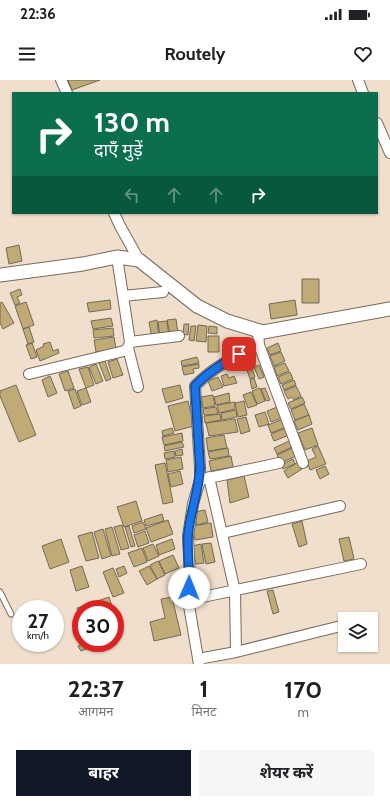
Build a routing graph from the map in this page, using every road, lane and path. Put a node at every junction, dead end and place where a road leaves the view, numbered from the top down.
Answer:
1 (61, 80) edge
2 (358, 80) edge
3 (67, 92) edge
4 (363, 92) edge
5 (378, 126) edge
6 (390, 153) edge
7 (114, 214) edge
8 (117, 257) junction
9 (139, 260) junction
10 (0, 275) edge
11 (163, 292) dead end
12 (123, 296) junction
13 (390, 309) edge
14 (258, 331) junction
15 (179, 336) dead end
16 (129, 345) junction
17 (259, 345) junction
18 (29, 374) dead end
19 (138, 388) dead end
20 (279, 463) dead end
21 (303, 463) dead end
22 (204, 478) junction
23 (340, 506) dead end
24 (223, 533) junction
25 (361, 564) dead end
26 (235, 591) junction
27 (0, 592) edge
28 (188, 600) junction
29 (11, 614) dead end
30 (338, 627) edge
31 (236, 652) junction
32 (199, 662) edge

1 - 3 street
2 - 4 street
5 - 6 street
7 - 9 street
8 - 9 street
8 - 10 street
8 - 12 street
9 - 14 street
11 - 12 street
12 - 16 street
13 - 14 street
14 - 17 street
15 - 16 street
16 - 18 street
16 - 19 street
17 - 21 street
17 - 22 street
20 - 22 street
22 - 24 street
22 - 28 street
23 - 24 street
24 - 26 street
25 - 26 street
26 - 28 street
26 - 31 street
27 - 29 lane
28 - 32 street
30 - 31 street
31 - 32 street

